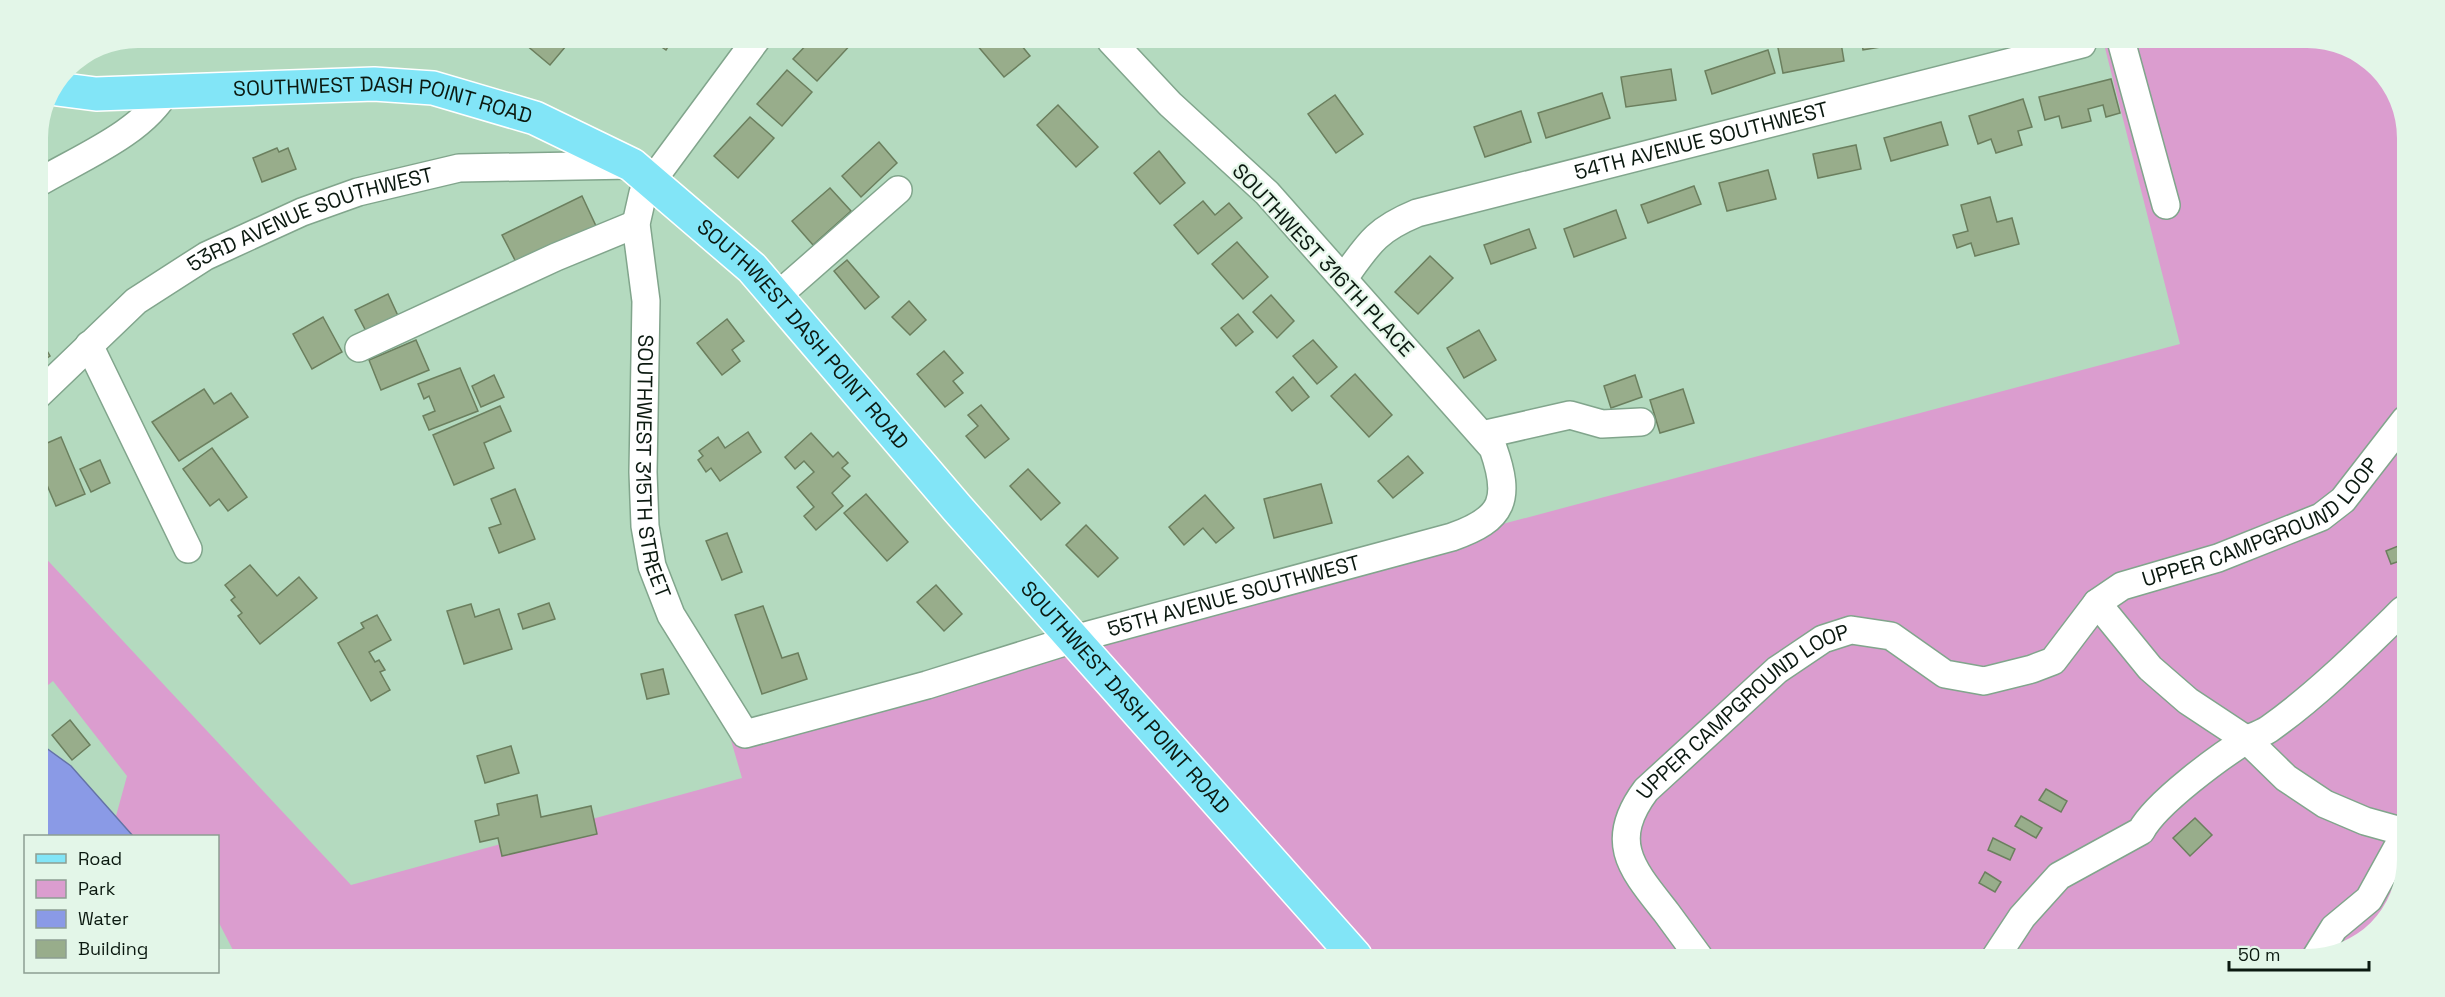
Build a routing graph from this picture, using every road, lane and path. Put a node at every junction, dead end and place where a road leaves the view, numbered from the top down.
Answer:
1 (749, 48) edge
2 (1118, 48) edge
3 (2066, 48) edge
4 (2123, 48) edge
5 (62, 90) edge
6 (166, 91) junction
7 (642, 173) junction
8 (48, 177) edge
9 (898, 190) dead end
10 (2166, 205) dead end
11 (636, 224) junction
12 (1344, 278) junction
13 (776, 297) junction
14 (89, 345) junction
15 (359, 348) dead end
16 (48, 385) edge
17 (1641, 422) dead end
18 (2397, 429) edge
19 (1482, 435) junction
20 (1502, 498) joint
21 (188, 549) dead end
22 (2097, 603) junction
23 (2397, 616) edge
24 (1074, 639) junction
25 (745, 734) joint
26 (2247, 740) junction
27 (2397, 830) edge
28 (2397, 848) edge
29 (2322, 947) edge
30 (1349, 949) edge
31 (1693, 949) edge
32 (2001, 949) edge

1 - 7 street
2 - 12 street, SOUTHWEST 316TH PLACE
3 - 12 street, 54TH AVENUE SOUTHWEST
4 - 10 street
5 - 6 main road, SOUTHWEST DASH POINT ROAD
6 - 7 main road, SOUTHWEST DASH POINT ROAD
6 - 8 street
7 - 11 street, SOUTHWEST 315TH STREET
7 - 13 main road, SOUTHWEST DASH POINT ROAD
7 - 14 street, 53RD AVENUE SOUTHWEST
9 - 13 street
11 - 15 street
11 - 25 street, SOUTHWEST 315TH STREET
12 - 19 street, SOUTHWEST 316TH PLACE
13 - 24 main road, SOUTHWEST DASH POINT ROAD
14 - 16 street, 53RD AVENUE SOUTHWEST
14 - 21 street
17 - 19 street
18 - 22 street, UPPER CAMPGROUND LOOP
19 - 20 street, SOUTHWEST 316TH PLACE
20 - 24 street, 55TH AVENUE SOUTHWEST
22 - 26 street
22 - 31 street, UPPER CAMPGROUND LOOP
23 - 26 street
24 - 25 street, 55TH AVENUE SOUTHWEST
24 - 30 main road, SOUTHWEST DASH POINT ROAD
26 - 27 street
26 - 32 street
28 - 29 street

